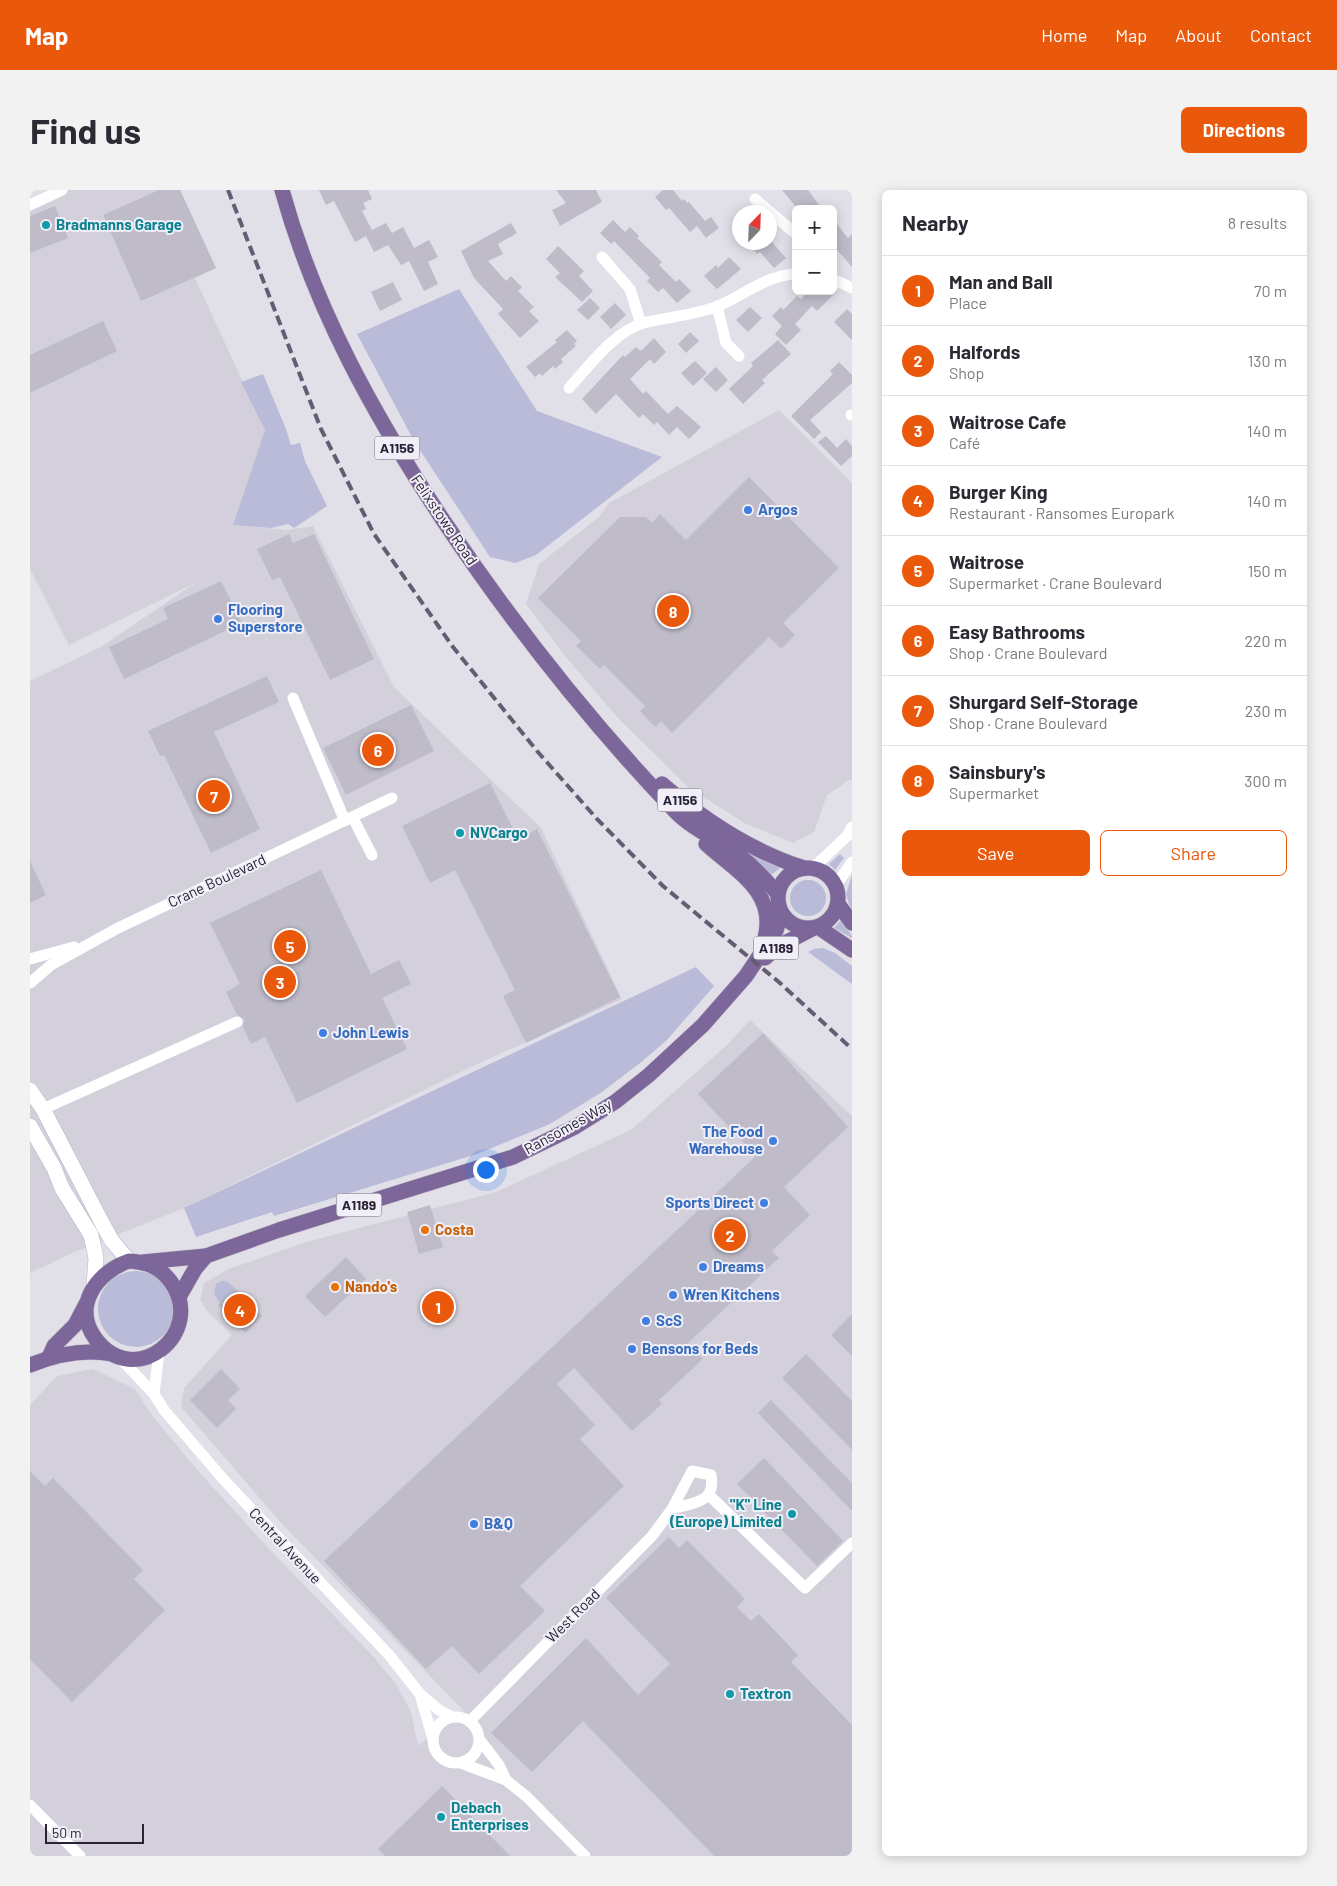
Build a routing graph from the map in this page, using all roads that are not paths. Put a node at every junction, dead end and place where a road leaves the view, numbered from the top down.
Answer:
1 (62, 190) edge
2 (282, 190) edge
3 (755, 199) dead end
4 (30, 205) edge
5 (792, 231) edge
6 (602, 257) dead end
7 (792, 274) edge
8 (837, 281) edge
9 (852, 288) edge
10 (717, 306) junction
11 (641, 324) junction
12 (739, 356) dead end
13 (569, 388) dead end
14 (293, 698) dead end
15 (613, 742) junction
16 (392, 798) dead end
17 (677, 813) junction
18 (349, 820) junction
19 (852, 826) edge
20 (372, 855) dead end
21 (852, 862) edge
22 (808, 868) junction
23 (836, 885) junction
24 (777, 893) junction
25 (838, 904) junction
26 (781, 913) junction
27 (852, 923) edge
28 (815, 928) junction
29 (90, 942) junction
30 (852, 950) edge
31 (760, 954) junction
32 (30, 959) edge
33 (746, 976) junction
34 (30, 983) edge
35 (237, 1022) dead end
36 (30, 1090) edge
37 (43, 1109) junction
38 (30, 1126) edge
39 (206, 1256) junction
40 (136, 1261) junction
41 (94, 1286) junction
42 (179, 1297) junction
43 (88, 1302) junction
44 (159, 1351) junction
45 (116, 1356) junction
46 (49, 1357) junction
47 (30, 1365) edge
48 (154, 1394) junction
49 (710, 1496) junction
50 (672, 1509) junction
51 (852, 1543) edge
52 (420, 1694) junction
53 (452, 1717) junction
54 (470, 1721) junction
55 (433, 1739) junction
56 (480, 1740) junction
57 (461, 1763) junction
58 (506, 1780) junction
59 (30, 1804) edge
60 (80, 1856) edge
61 (585, 1856) edge

1 - 4 street
2 - 15 main road, Felixstowe Road / A1156
3 - 5 street
6 - 11 street
7 - 10 street
8 - 9 street
10 - 11 street
10 - 12 street
11 - 13 street
14 - 18 street
15 - 17 main road, Felixstowe Road / A1156
15 - 22 main road, Felixstowe Road / A1156
16 - 18 street, Crane Boulevard
17 - 24 main road, Felixstowe Road / A1156
17 - 31 main road
18 - 20 street
18 - 29 street, Crane Boulevard
19 - 22 street
21 - 23 street
22 - 23 main road
22 - 24 main road
23 - 25 main road
24 - 26 main road
25 - 27 main road
25 - 28 main road
26 - 28 main road
26 - 31 main road, Ransomes Way / A1189
28 - 30 main road
28 - 33 main road, Ransomes Way / A1189
29 - 32 street, Crane Boulevard
29 - 34 street, Crane Boulevard
31 - 33 main road, Ransomes Way / A1189
33 - 39 main road, Ransomes Way / A1189
35 - 37 street
36 - 37 street
37 - 40 street
38 - 41 street
39 - 40 main road, Ransomes Way / A1189
39 - 42 main road
40 - 41 main road
40 - 42 main road
41 - 43 main road
42 - 44 main road
43 - 45 main road
43 - 46 main road
44 - 45 main road
44 - 48 street
45 - 46 main road
45 - 48 street, Central Avenue
46 - 47 main road
48 - 52 street, Central Avenue
49 - 50 street
49 - 50 street, West Road
49 - 51 street
50 - 54 street, West Road
52 - 53 street, Central Avenue
52 - 55 street, Central Avenue
53 - 54 street, Central Avenue
53 - 55 street
54 - 56 street, Central Avenue
55 - 57 street, Central Avenue
56 - 57 street
56 - 58 street, Central Avenue
57 - 58 street, Central Avenue
58 - 61 street, Central Avenue
59 - 60 street

